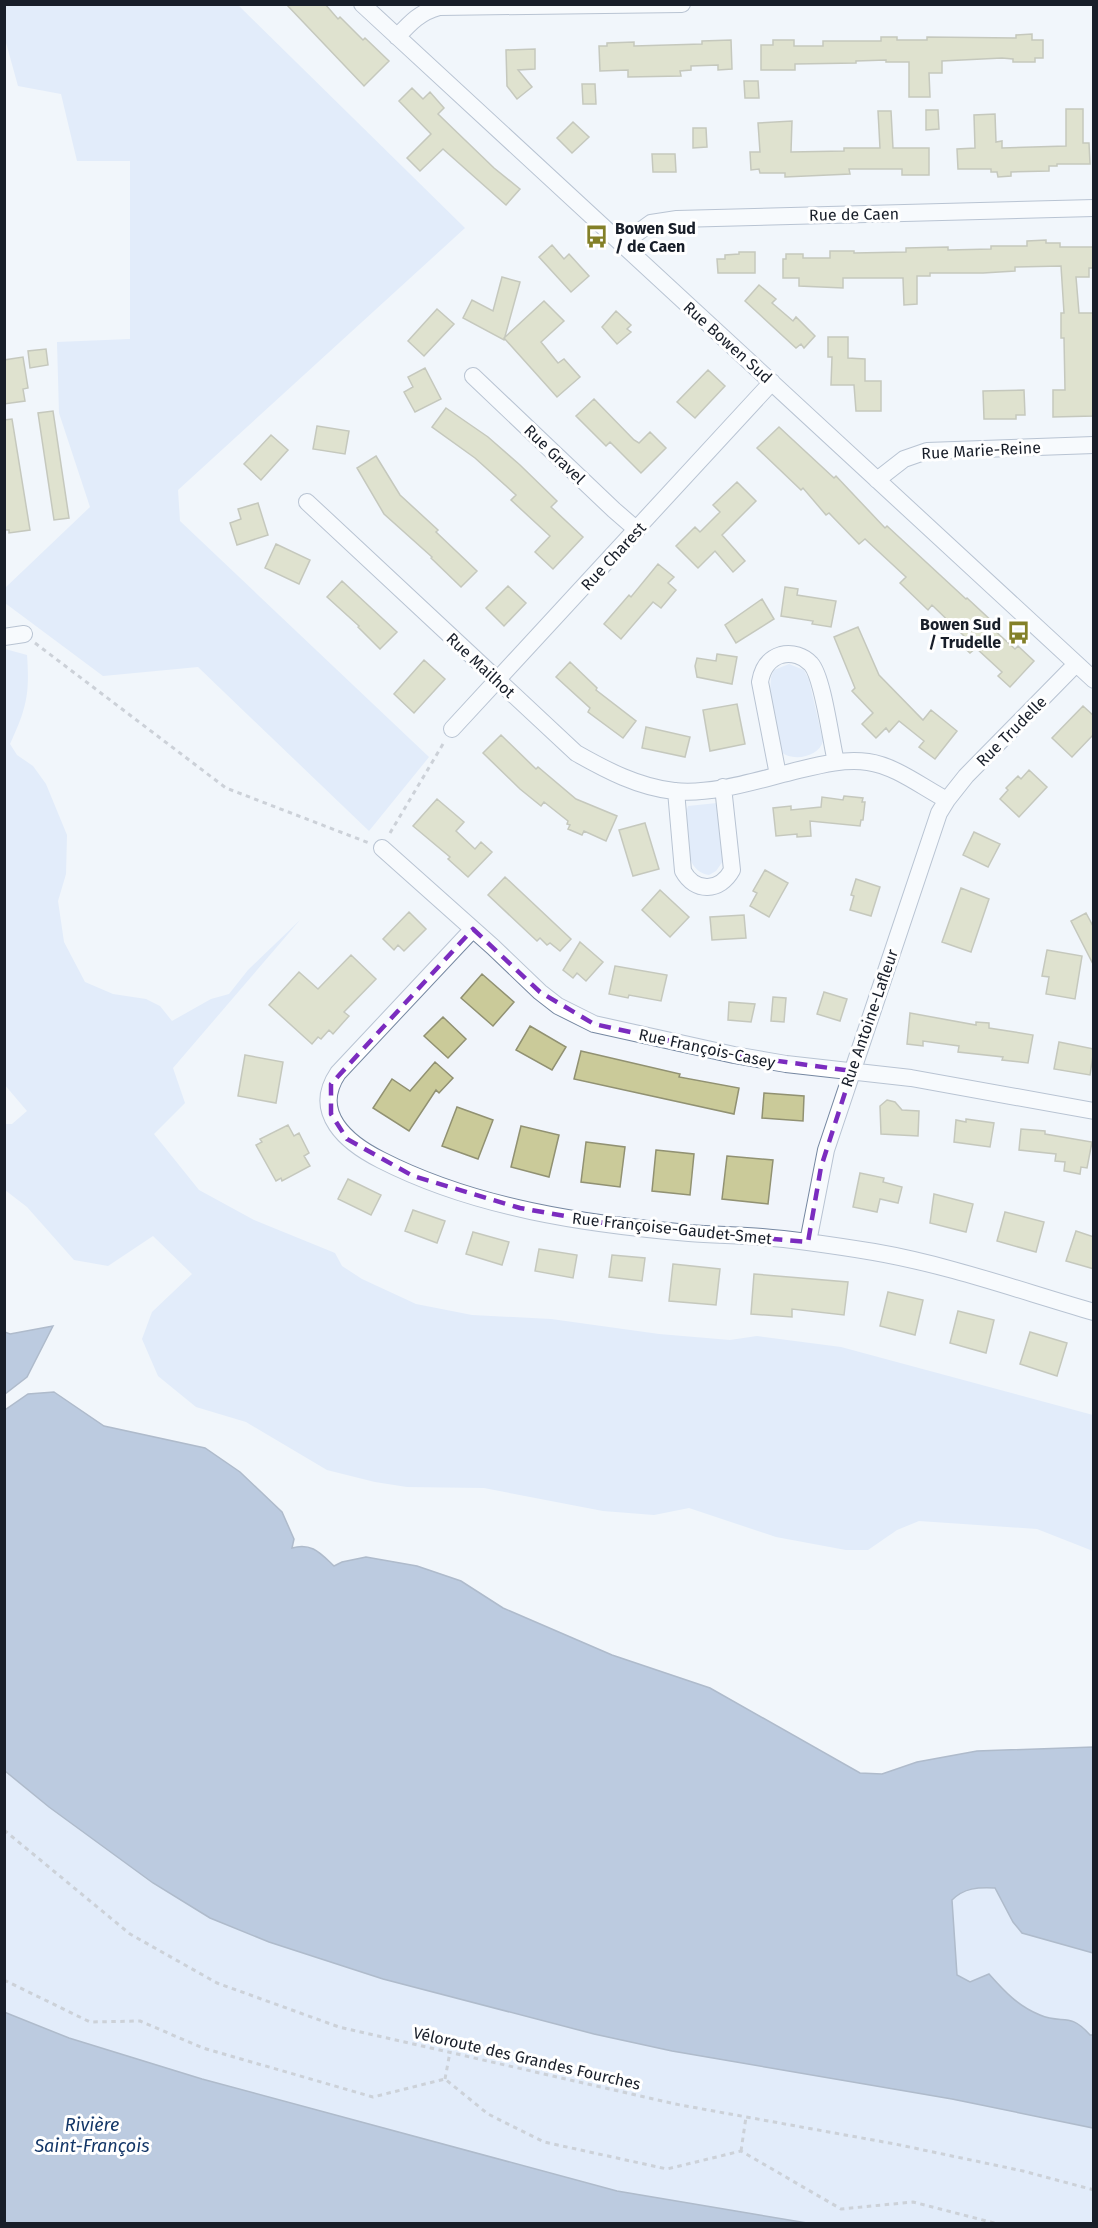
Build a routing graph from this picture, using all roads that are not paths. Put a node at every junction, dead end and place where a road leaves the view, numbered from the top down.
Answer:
1 (362, 4) edge
2 (682, 4) edge
3 (502, 6) edge
4 (397, 37) junction
5 (1094, 208) edge
6 (622, 244) junction
7 (473, 376) dead end
8 (772, 382) junction
9 (1094, 445) edge
10 (877, 480) junction
11 (308, 502) dead end
12 (637, 530) junction
13 (24, 634) road end
14 (4, 637) edge
15 (1076, 664) junction
16 (496, 679) junction
17 (1094, 680) edge
18 (452, 729) road end
19 (836, 762) junction
20 (778, 775) junction
21 (723, 787) junction
22 (676, 792) junction
23 (947, 800) junction
24 (382, 848) road end
25 (473, 929) junction
26 (852, 1071) junction
27 (1094, 1111) edge
28 (808, 1242) junction
29 (1094, 1312) edge

1 - 4 street, Rue Bowen Sud
2 - 3 street
3 - 4 street
4 - 6 street, Rue Bowen Sud
5 - 6 street, Rue de Caen
6 - 8 street, Rue Bowen Sud
7 - 12 street, Rue Gravel
8 - 10 street, Rue Bowen Sud
8 - 12 street, Rue Charest
9 - 10 street, Rue Marie-Reine
10 - 15 street, Rue Bowen Sud
11 - 16 street, Rue Mailhot
12 - 16 street, Rue Charest
13 - 14 street
15 - 17 street, Rue Bowen Sud
15 - 23 street, Rue Trudelle
16 - 18 street, Rue Charest
16 - 22 street, Rue Mailhot
19 - 20 street, Rue Mailhot
19 - 20 street
19 - 23 street, Rue Mailhot
20 - 21 street, Rue Mailhot
21 - 22 street, Rue Mailhot
21 - 22 street
23 - 26 street, Rue Antoine-Lafleur
24 - 25 street, Rue François-Casey
25 - 26 street, Rue François-Casey
25 - 28 street, Rue Françoise-Gaudet-Smet
26 - 27 street, Rue François-Casey
26 - 28 street, Rue Antoine-Lafleur
28 - 29 street, Rue Françoise-Gaudet-Smet

